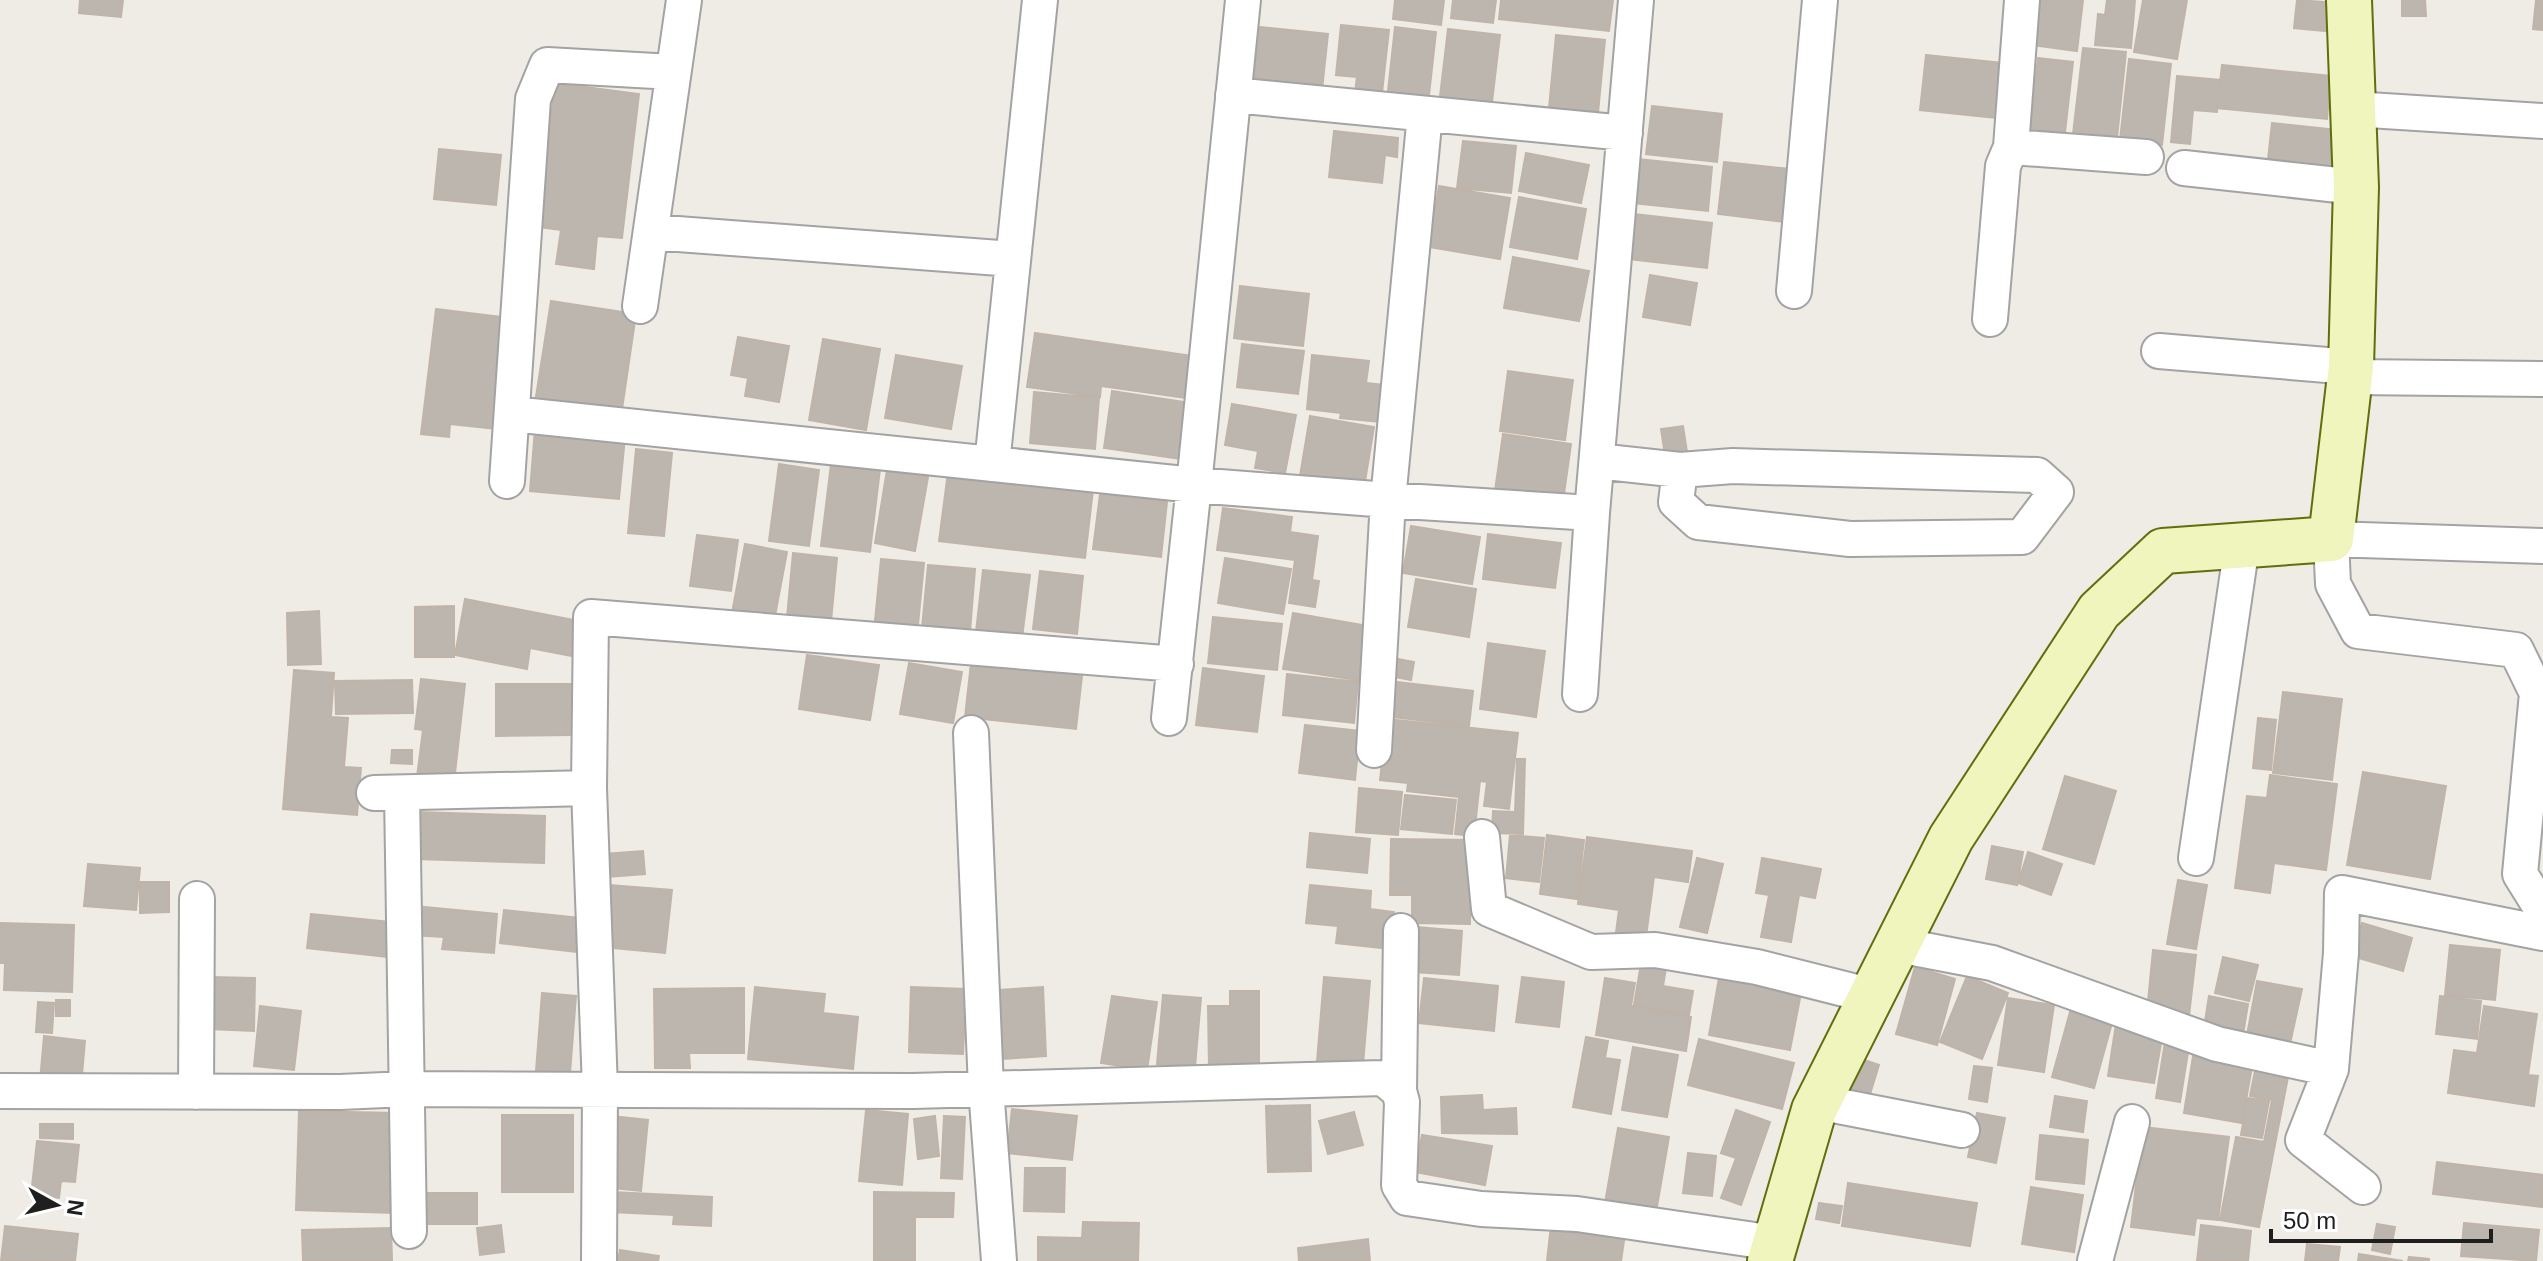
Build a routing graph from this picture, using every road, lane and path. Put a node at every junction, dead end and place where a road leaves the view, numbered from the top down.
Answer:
1 (684, 0) edge
2 (1040, 0) edge
3 (1243, 0) edge
4 (1636, 0) edge
5 (1820, 0) edge
6 (2022, 0) edge
7 (2349, 0) edge
8 (673, 72) junction
9 (1233, 95) junction
10 (2353, 109) junction
11 (1425, 114) junction
12 (2543, 121) edge
13 (1625, 133) junction
14 (2011, 147) junction
15 (2146, 157) dead end
16 (2184, 168) dead end
17 (2356, 187) junction
18 (651, 232) junction
19 (1013, 259) junction
20 (1794, 291) dead end
21 (640, 306) dead end
22 (1990, 319) dead end
23 (2159, 351) dead end
24 (2351, 372) junction
25 (2543, 379) edge
26 (512, 414) junction
27 (1597, 461) junction
28 (992, 464) junction
29 (1680, 470) junction
30 (507, 481) dead end
31 (1194, 485) junction
32 (1388, 500) junction
33 (1592, 513) junction
34 (2331, 539) junction
35 (2242, 545) junction
36 (2543, 546) edge
37 (1176, 664) junction
38 (2540, 693) edge
39 (1580, 694) dead end
40 (1169, 718) dead end
41 (971, 733) dead end
42 (1374, 750) dead end
43 (589, 788) junction
44 (1482, 837) dead end
45 (2196, 858) dead end
46 (197, 899) dead end
47 (2543, 911) edge
48 (1401, 931) dead end
49 (2543, 933) edge
50 (1898, 945) junction
51 (1872, 996) junction
52 (2331, 1069) junction
53 (986, 1088) junction
54 (407, 1089) junction
55 (600, 1089) junction
56 (0, 1091) edge
57 (1399, 1091) junction
58 (196, 1092) junction
59 (1818, 1102) junction
60 (2132, 1122) dead end
61 (1962, 1130) dead end
62 (2363, 1187) dead end
63 (409, 1231) dead end
64 (1772, 1252) edge
65 (599, 1261) edge
66 (999, 1261) edge
67 (2095, 1261) edge

1 - 8 street
2 - 19 street
3 - 9 street
4 - 13 street
5 - 20 street
6 - 14 street
7 - 10 street
8 - 18 street
8 - 26 street
9 - 11 street
9 - 31 street
10 - 12 street
10 - 17 street
11 - 13 street
11 - 32 street
13 - 27 street
14 - 15 street
14 - 22 street
16 - 17 street
17 - 24 street
18 - 19 street
18 - 21 street
19 - 28 street
23 - 24 street
24 - 25 street
24 - 34 street
26 - 28 street
26 - 30 street
27 - 29 street
27 - 33 street
28 - 31 street
29 - 29 street
31 - 32 street
31 - 37 street
32 - 33 street
32 - 42 street
33 - 39 street
34 - 35 street
34 - 36 street
34 - 38 street
35 - 45 street
35 - 50 street
37 - 40 street
37 - 43 street
38 - 47 street
41 - 53 street
43 - 54 street
43 - 55 street
44 - 51 street
46 - 58 street
48 - 57 street
49 - 52 street
50 - 51 street
50 - 52 street
51 - 59 street
52 - 62 street
53 - 55 street
53 - 57 street
53 - 66 street
54 - 55 street
54 - 58 street
54 - 63 street
55 - 65 street
56 - 58 street
57 - 64 street
59 - 61 street
59 - 64 street
60 - 67 street

